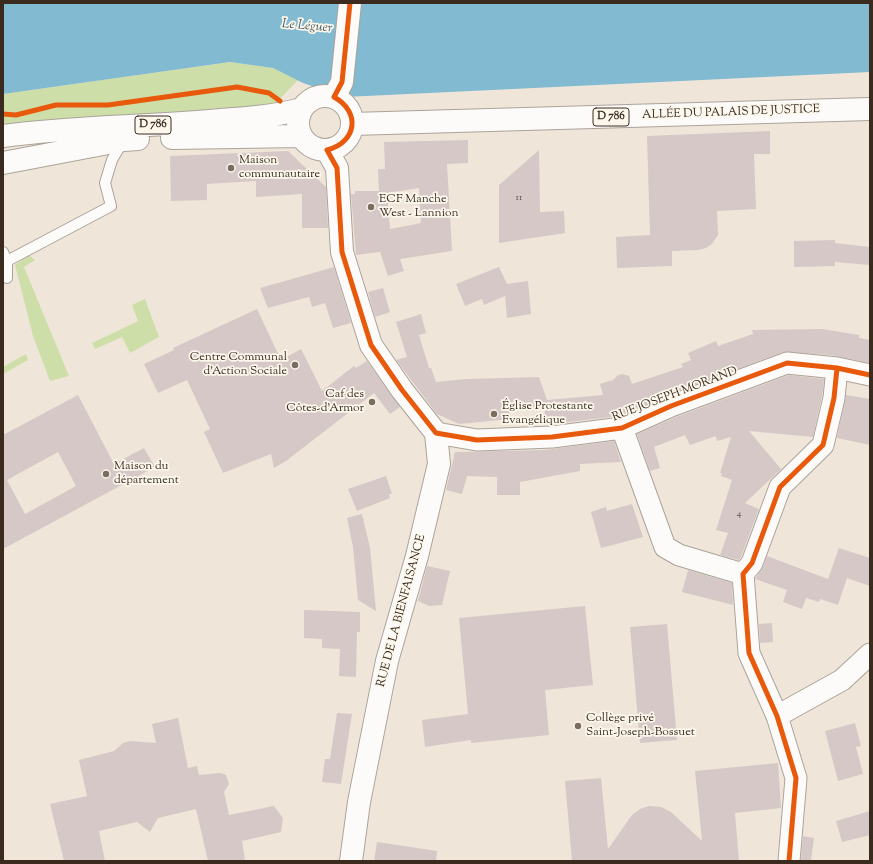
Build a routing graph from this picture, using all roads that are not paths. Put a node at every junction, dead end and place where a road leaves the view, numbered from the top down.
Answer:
1 (350, 3) edge
2 (338, 90) junction
3 (302, 109) junction
4 (870, 109) edge
5 (352, 124) junction
6 (48, 130) junction
7 (3, 136) edge
8 (301, 136) junction
9 (124, 140) junction
10 (3, 146) edge
11 (327, 150) junction
12 (3, 163) edge
13 (4, 258) edge
14 (7, 278) dead end
15 (837, 368) junction
16 (870, 375) edge
17 (622, 428) junction
18 (436, 433) junction
19 (743, 574) junction
20 (870, 654) edge
21 (777, 716) junction
22 (351, 861) edge
23 (789, 861) edge

1 - 2 main road
2 - 3 main road
2 - 5 main road
3 - 6 main road, D 786
3 - 8 main road
4 - 5 main road, ALLÉE DU PALAIS DE JUSTICE / D 786
5 - 11 main road
6 - 7 main road, D 786
6 - 10 lane
8 - 9 main road, D 786
8 - 11 main road
9 - 12 main road, D 786
9 - 13 lane
11 - 18 main road
13 - 14 lane
15 - 16 street, RUE JOSEPH MORAND
15 - 17 street, RUE JOSEPH MORAND
15 - 19 street
17 - 18 street, RUE JOSEPH MORAND
17 - 19 street
18 - 22 main road, RUE DE LA BIENFAISANCE
19 - 21 street
20 - 21 street
21 - 23 street

